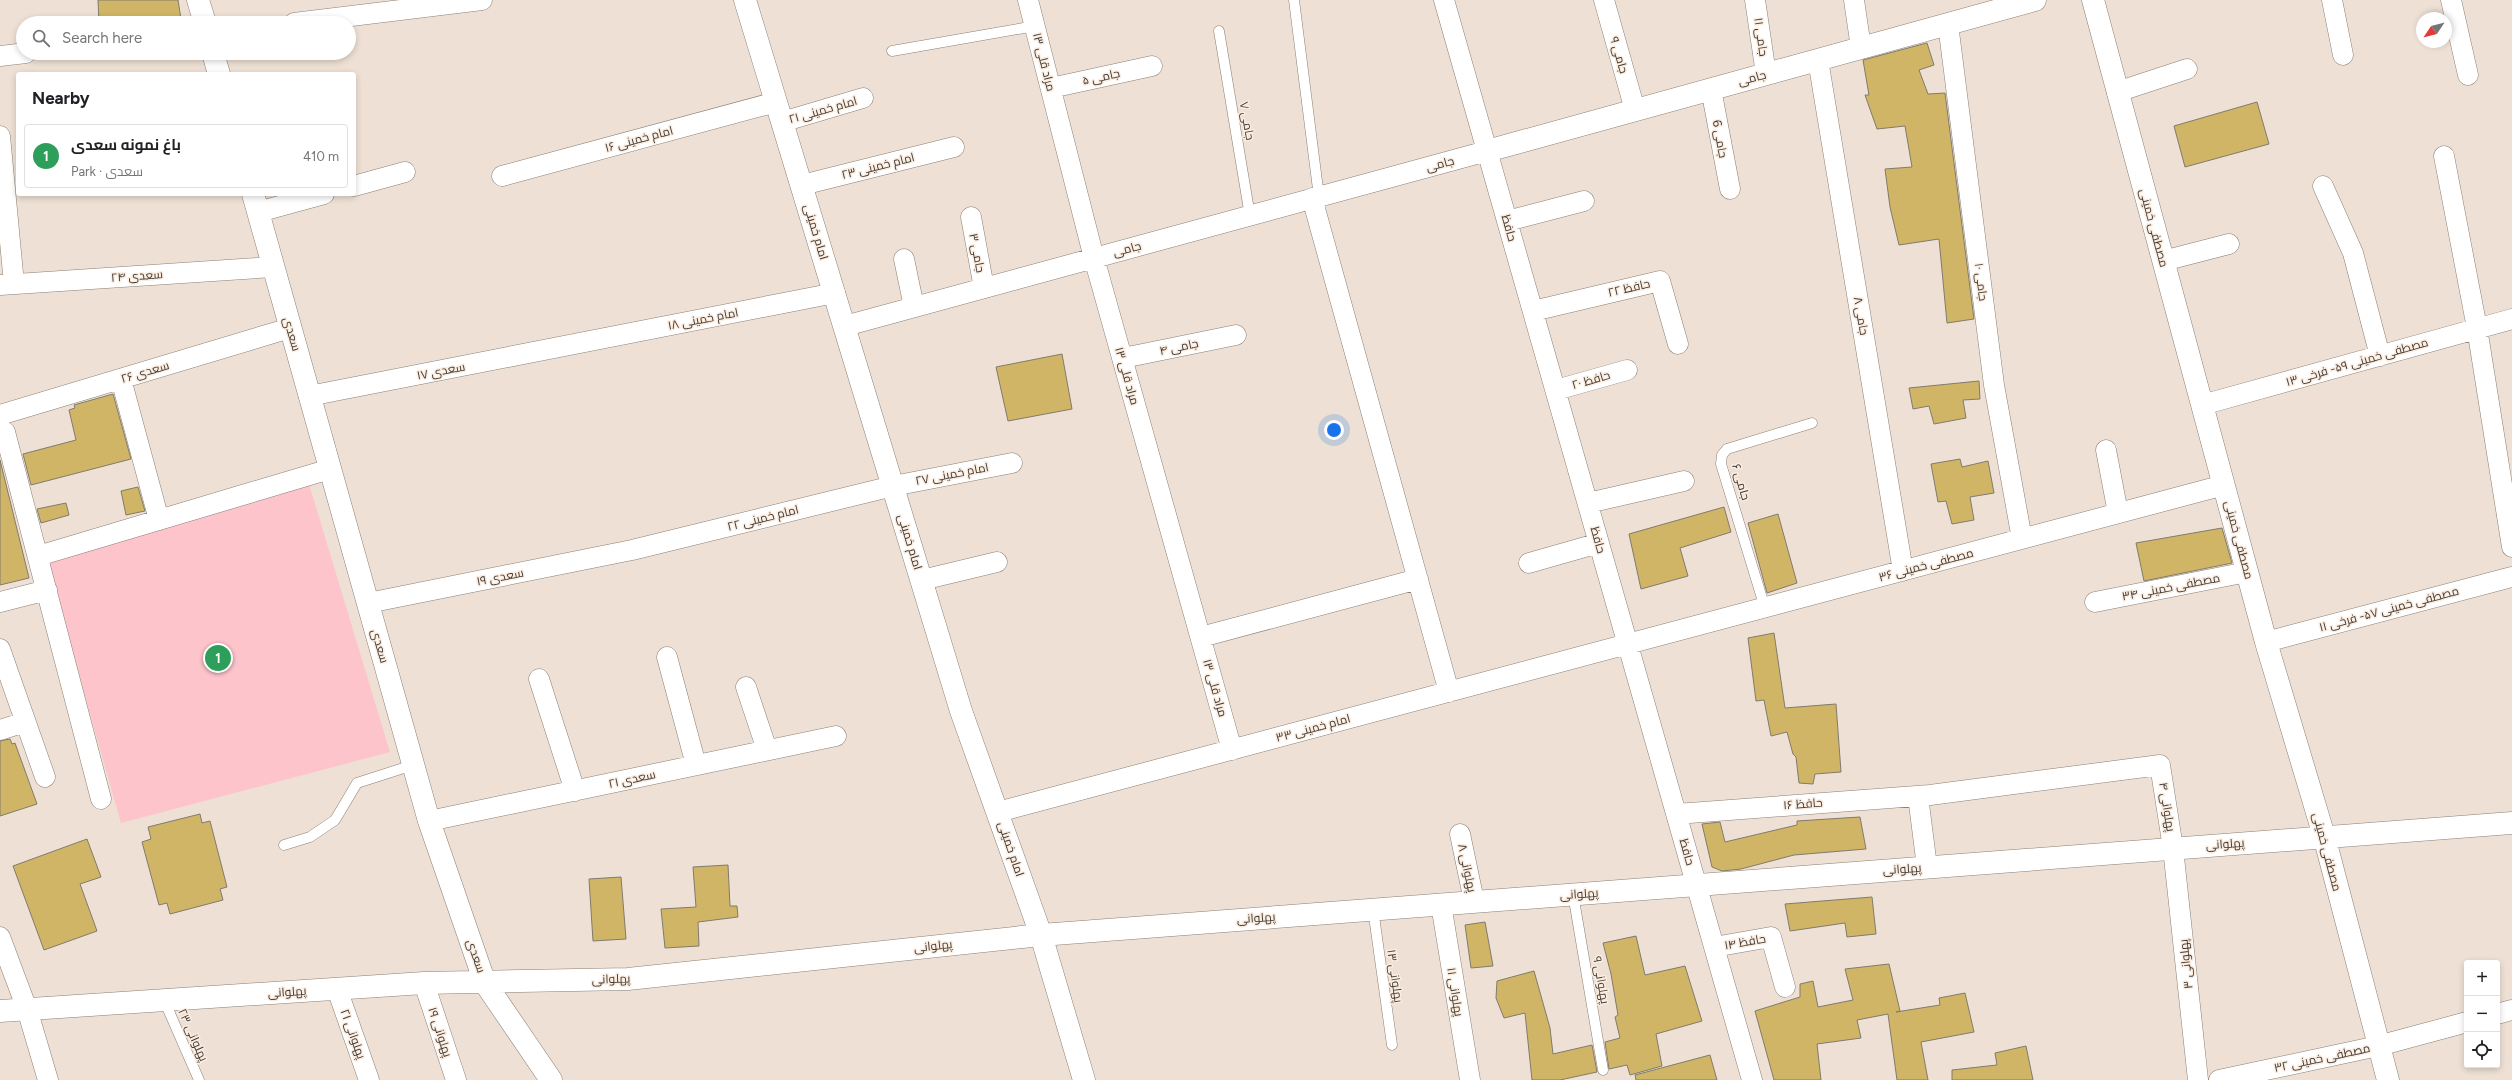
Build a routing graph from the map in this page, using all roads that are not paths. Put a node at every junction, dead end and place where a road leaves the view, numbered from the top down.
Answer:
1 (198, 0) edge
2 (745, 0) edge
3 (1028, 0) edge
4 (1294, 0) edge
5 (1444, 0) edge
6 (1604, 0) edge
7 (1756, 0) edge
8 (1854, 0) edge
9 (2035, 0) edge
10 (2093, 0) edge
11 (2332, 0) edge
12 (2451, 0) edge
13 (477, 1) edge
14 (203, 16) edge
15 (352, 16) edge
16 (1948, 24) junction
17 (1035, 26) junction
18 (1219, 31) dead end
19 (1861, 48) junction
20 (892, 51) dead end
21 (16, 54) edge
22 (2343, 55) dead end
23 (0, 56) edge
24 (215, 60) edge
25 (1818, 60) junction
26 (1152, 66) dead end
27 (2186, 69) dead end
28 (218, 72) edge
29 (1766, 74) junction
30 (2468, 75) dead end
31 (1051, 88) junction
32 (1711, 89) junction
33 (2118, 92) junction
34 (863, 98) dead end
35 (1635, 110) junction
36 (779, 112) junction
37 (0, 136) edge
38 (954, 146) dead end
39 (1487, 151) junction
40 (2444, 156) dead end
41 (10, 162) edge
42 (405, 172) dead end
43 (502, 176) dead end
44 (356, 185) edge
45 (802, 185) junction
46 (2323, 186) dead end
47 (1730, 189) dead end
48 (309, 196) edge
49 (1316, 198) junction
50 (1584, 201) dead end
51 (255, 203) edge
52 (1250, 216) junction
53 (971, 218) dead end
54 (1507, 221) junction
55 (2229, 244) dead end
56 (1094, 258) junction
57 (904, 259) dead end
58 (2163, 261) junction
59 (273, 267) junction
60 (7, 284) edge
61 (984, 288) junction
62 (834, 293) junction
63 (914, 308) junction
64 (1533, 311) junction
65 (2512, 318) edge
66 (845, 326) junction
67 (290, 328) junction
68 (2477, 328) junction
69 (1236, 335) dead end
70 (1678, 344) dead end
71 (572, 345) joint
72 (2380, 356) junction
73 (1123, 358) junction
74 (1627, 370) dead end
75 (121, 379) junction
76 (1556, 390) junction
77 (309, 396) junction
78 (2202, 406) junction
79 (1812, 423) dead end
80 (2, 424) edge
81 (2106, 450) dead end
82 (1012, 463) dead end
83 (330, 469) junction
84 (1684, 481) dead end
85 (2224, 485) junction
86 (893, 486) junction
87 (1588, 503) junction
88 (2118, 513) junction
89 (159, 520) junction
90 (2022, 539) junction
91 (1599, 543) junction
92 (2512, 547) edge
93 (632, 550) joint
94 (38, 556) junction
95 (996, 562) dead end
96 (1529, 563) dead end
97 (1903, 572) junction
98 (2247, 572) junction
99 (2512, 577) edge
100 (1418, 579) junction
101 (922, 580) junction
102 (47, 590) junction
103 (0, 602) edge
104 (2095, 602) dead end
105 (368, 604) junction
106 (1765, 608) junction
107 (1201, 637) junction
108 (2266, 642) junction
109 (1628, 644) junction
110 (0, 649) edge
111 (667, 657) dead end
112 (540, 679) dead end
113 (746, 687) dead end
114 (1449, 692) junction
115 (25, 722) junction
116 (0, 730) edge
117 (836, 736) dead end
118 (767, 750) junction
119 (1232, 750) junction
120 (413, 765) junction
121 (696, 765) junction
122 (2160, 765) joint
123 (44, 777) dead end
124 (575, 791) junction
125 (1924, 796) junction
126 (101, 799) dead end
127 (998, 812) junction
128 (1676, 814) junction
129 (429, 821) junction
130 (2512, 823) edge
131 (1460, 834) dead end
132 (2324, 836) junction
133 (284, 845) dead end
134 (2173, 848) junction
135 (1927, 867) junction
136 (1697, 885) junction
137 (1573, 894) junction
138 (1474, 902) junction
139 (1441, 904) junction
140 (1373, 909) junction
141 (1041, 935) junction
142 (0, 937) edge
143 (1714, 948) junction
144 (424, 983) junction
145 (485, 983) junction
146 (1785, 987) dead end
147 (337, 989) junction
148 (164, 1000) junction
149 (27, 1009) junction
150 (0, 1010) edge
151 (2512, 1010) edge
152 (2500, 1013) edge
153 (2464, 1023) edge
154 (1392, 1045) dead end
155 (2378, 1046) junction
156 (1603, 1070) dead end
157 (48, 1080) edge
158 (199, 1080) edge
159 (369, 1080) edge
160 (456, 1080) edge
161 (551, 1080) edge
162 (1084, 1080) edge
163 (1470, 1080) edge
164 (1752, 1080) edge
165 (2198, 1080) edge
166 (2219, 1080) edge
167 (2388, 1080) edge

1 - 14 main road
2 - 36 main road, امام خمینی
3 - 17 street, مراد قلی ۱۳
4 - 49 lane
5 - 39 street, حافظ
6 - 35 street, جامی ۹
7 - 29 street, جامی ۱۱
8 - 19 street
9 - 16 main road, جامی
10 - 33 main road, مصطفی خمینی
11 - 22 street
12 - 30 street
13 - 15 street
16 - 19 main road, جامی
16 - 90 street, جامی ۱۰
17 - 20 lane
17 - 31 street, مراد قلی ۱۳
18 - 52 lane, جامی ۷
19 - 25 main road, جامی
21 - 23 street
24 - 28 main road
25 - 29 main road, جامی
25 - 97 street, جامی ۸
26 - 31 street, جامی ۵
27 - 33 street
29 - 32 main road, جامی
31 - 56 street, مراد قلی ۱۳
32 - 35 main road, جامی
32 - 47 street, جامی 6
33 - 58 main road, مصطفی خمینی
34 - 36 street, امام خمینی ۲۱
35 - 39 main road, جامی
36 - 43 street, امام خمینی ۱۶
36 - 45 main road, امام خمینی
37 - 41 street
38 - 45 street, امام خمینی ۲۳
39 - 49 street, جامی
39 - 54 street, حافظ
40 - 68 street
41 - 60 street
42 - 44 street
45 - 62 main road, امام خمینی
46 - 72 street
48 - 51 street
49 - 52 street, جامی
49 - 100 street
50 - 54 street
51 - 59 main road, سعدی
52 - 56 street, جامی
53 - 61 street, جامی ۳
54 - 64 street, حافظ
55 - 58 street
56 - 61 street, جامی
56 - 73 street, مراد قلی ۱۳
57 - 63 street
58 - 78 main road, مصطفی خمینی
59 - 60 street, سعدی ۲۴
59 - 67 main road, سعدی
61 - 63 street, جامی
62 - 66 main road, امام خمینی
62 - 71 street, امام خمینی ۱۸
63 - 66 street, جامی
64 - 70 street, حافظ ۲۲
64 - 76 street, حافظ
65 - 68 street, مصطفی خمینی ۵۹- فرخی ۱۳
66 - 86 main road, امام خمینی
67 - 75 street, سعدی ۲۶
67 - 77 main road, سعدی
68 - 72 street, مصطفی خمینی ۵۹- فرخی ۱۳
68 - 92 street
69 - 73 street, جامی ۴
71 - 77 street, سعدی ۱۷
72 - 78 street, مصطفی خمینی ۵۹- فرخی ۱۳
73 - 107 street, مراد قلی ۱۳
74 - 76 street, حافظ ۲۰
75 - 80 street, سعدی ۲۶
75 - 89 street
76 - 87 street, حافظ
77 - 83 main road, سعدی
78 - 85 main road, مصطفی خمینی
79 - 106 lane, جامی ۶
80 - 94 street
81 - 88 street
82 - 86 street, امام خمینی ۲۷
83 - 89 street
83 - 105 main road, سعدی
84 - 87 street
85 - 88 street, مصطفی خمینی ۳۶
85 - 98 main road, مصطفی خمینی
86 - 93 street, امام خمینی ۲۲
86 - 101 main road, امام خمینی
87 - 91 street, حافظ
88 - 90 street, مصطفی خمینی ۳۶
89 - 94 street
90 - 97 street, مصطفی خمینی ۳۶
91 - 96 street
91 - 109 street, حافظ
93 - 105 street, سعدی ۱۹
94 - 102 street
95 - 101 street
97 - 106 street, مصطفی خمینی ۳۶
98 - 104 street, مصطفی خمینی ۳۴
98 - 108 main road, مصطفی خمینی
99 - 108 street, مصطفی خمینی ۵۷- فرخی ۱۱
100 - 107 street
100 - 114 street
101 - 127 main road, امام خمینی
102 - 103 street
102 - 126 street
105 - 120 main road, سعدی
106 - 109 street, مصطفی خمینی ۳۶
107 - 119 street, مراد قلی ۱۳
108 - 132 main road, مصطفی خمینی
109 - 114 street, امام خمینی ۳۳
109 - 128 street, حافظ
110 - 115 street
111 - 121 street
112 - 124 street
113 - 118 street
114 - 119 street, امام خمینی ۳۳
115 - 116 street
115 - 123 street
117 - 118 street, سعدی ۲۱
118 - 121 street, سعدی ۲۱
119 - 127 street, امام خمینی ۳۳
120 - 129 main road, سعدی
120 - 133 lane
121 - 124 street, سعدی ۲۱
122 - 125 street, حافظ ۱۶
122 - 134 street, پهلوانی ۴
124 - 129 street, سعدی ۲۱
125 - 128 street, حافظ ۱۶
125 - 135 street
127 - 141 main road, امام خمینی
128 - 136 street, حافظ
129 - 145 main road, سعدی
130 - 132 main road, پهلوانی
131 - 138 street, پهلوانی ۸
132 - 134 main road, پهلوانی
132 - 155 main road, مصطفی خمینی
134 - 135 main road, پهلوانی
134 - 165 street, پهلوانی ۳
135 - 136 main road, پهلوانی
136 - 137 main road, پهلوانی
136 - 143 street, حافظ
137 - 138 main road, پهلوانی
137 - 156 lane, پهلوانی ۹
138 - 139 main road, پهلوانی
139 - 140 main road, پهلوانی
139 - 163 street, پهلوانی ۱۱
140 - 141 main road, پهلوانی
140 - 154 lane, پهلوانی ۱۳
141 - 145 main road, پهلوانی
141 - 162 main road, امام خمینی
142 - 149 street
143 - 146 street, حافظ ۱۴
143 - 164 street, حافظ
144 - 145 main road, پهلوانی
144 - 147 main road, پهلوانی
144 - 160 street, پهلوانی ۱۹
145 - 161 main road, سعدی
147 - 148 main road, پهلوانی
147 - 159 street, پهلوانی ۲۱
148 - 149 main road, پهلوانی
148 - 158 lane, پهلوانی ۲۳
149 - 150 main road, پهلوانی
149 - 157 street
151 - 152 street
153 - 155 street, مصطفی خمینی ۳۲
155 - 166 street, مصطفی خمینی ۳۲
155 - 167 main road, مصطفی خمینی

